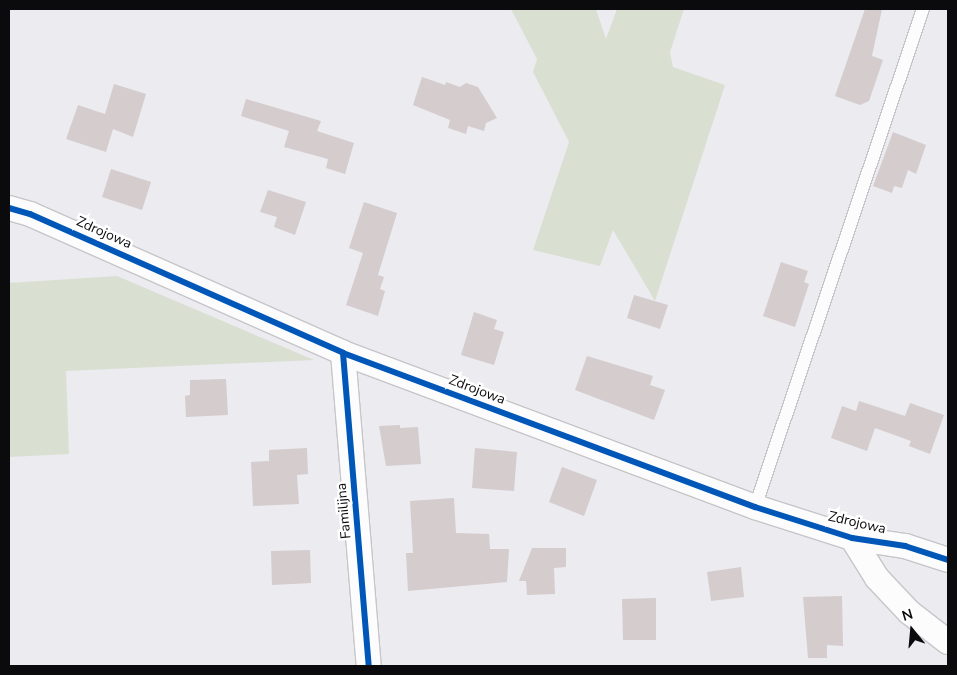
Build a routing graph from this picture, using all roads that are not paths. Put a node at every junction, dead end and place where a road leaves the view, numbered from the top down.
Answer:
1 (923, 9) edge
2 (9, 208) edge
3 (342, 353) junction
4 (755, 507) junction
5 (852, 538) junction
6 (948, 560) edge
7 (948, 642) edge
8 (370, 666) edge

1 - 4 lane
2 - 3 street, Zdrojowa
3 - 4 street, Zdrojowa
3 - 8 street, Familijna
4 - 5 street, Zdrojowa
5 - 6 street, Zdrojowa
5 - 7 street

